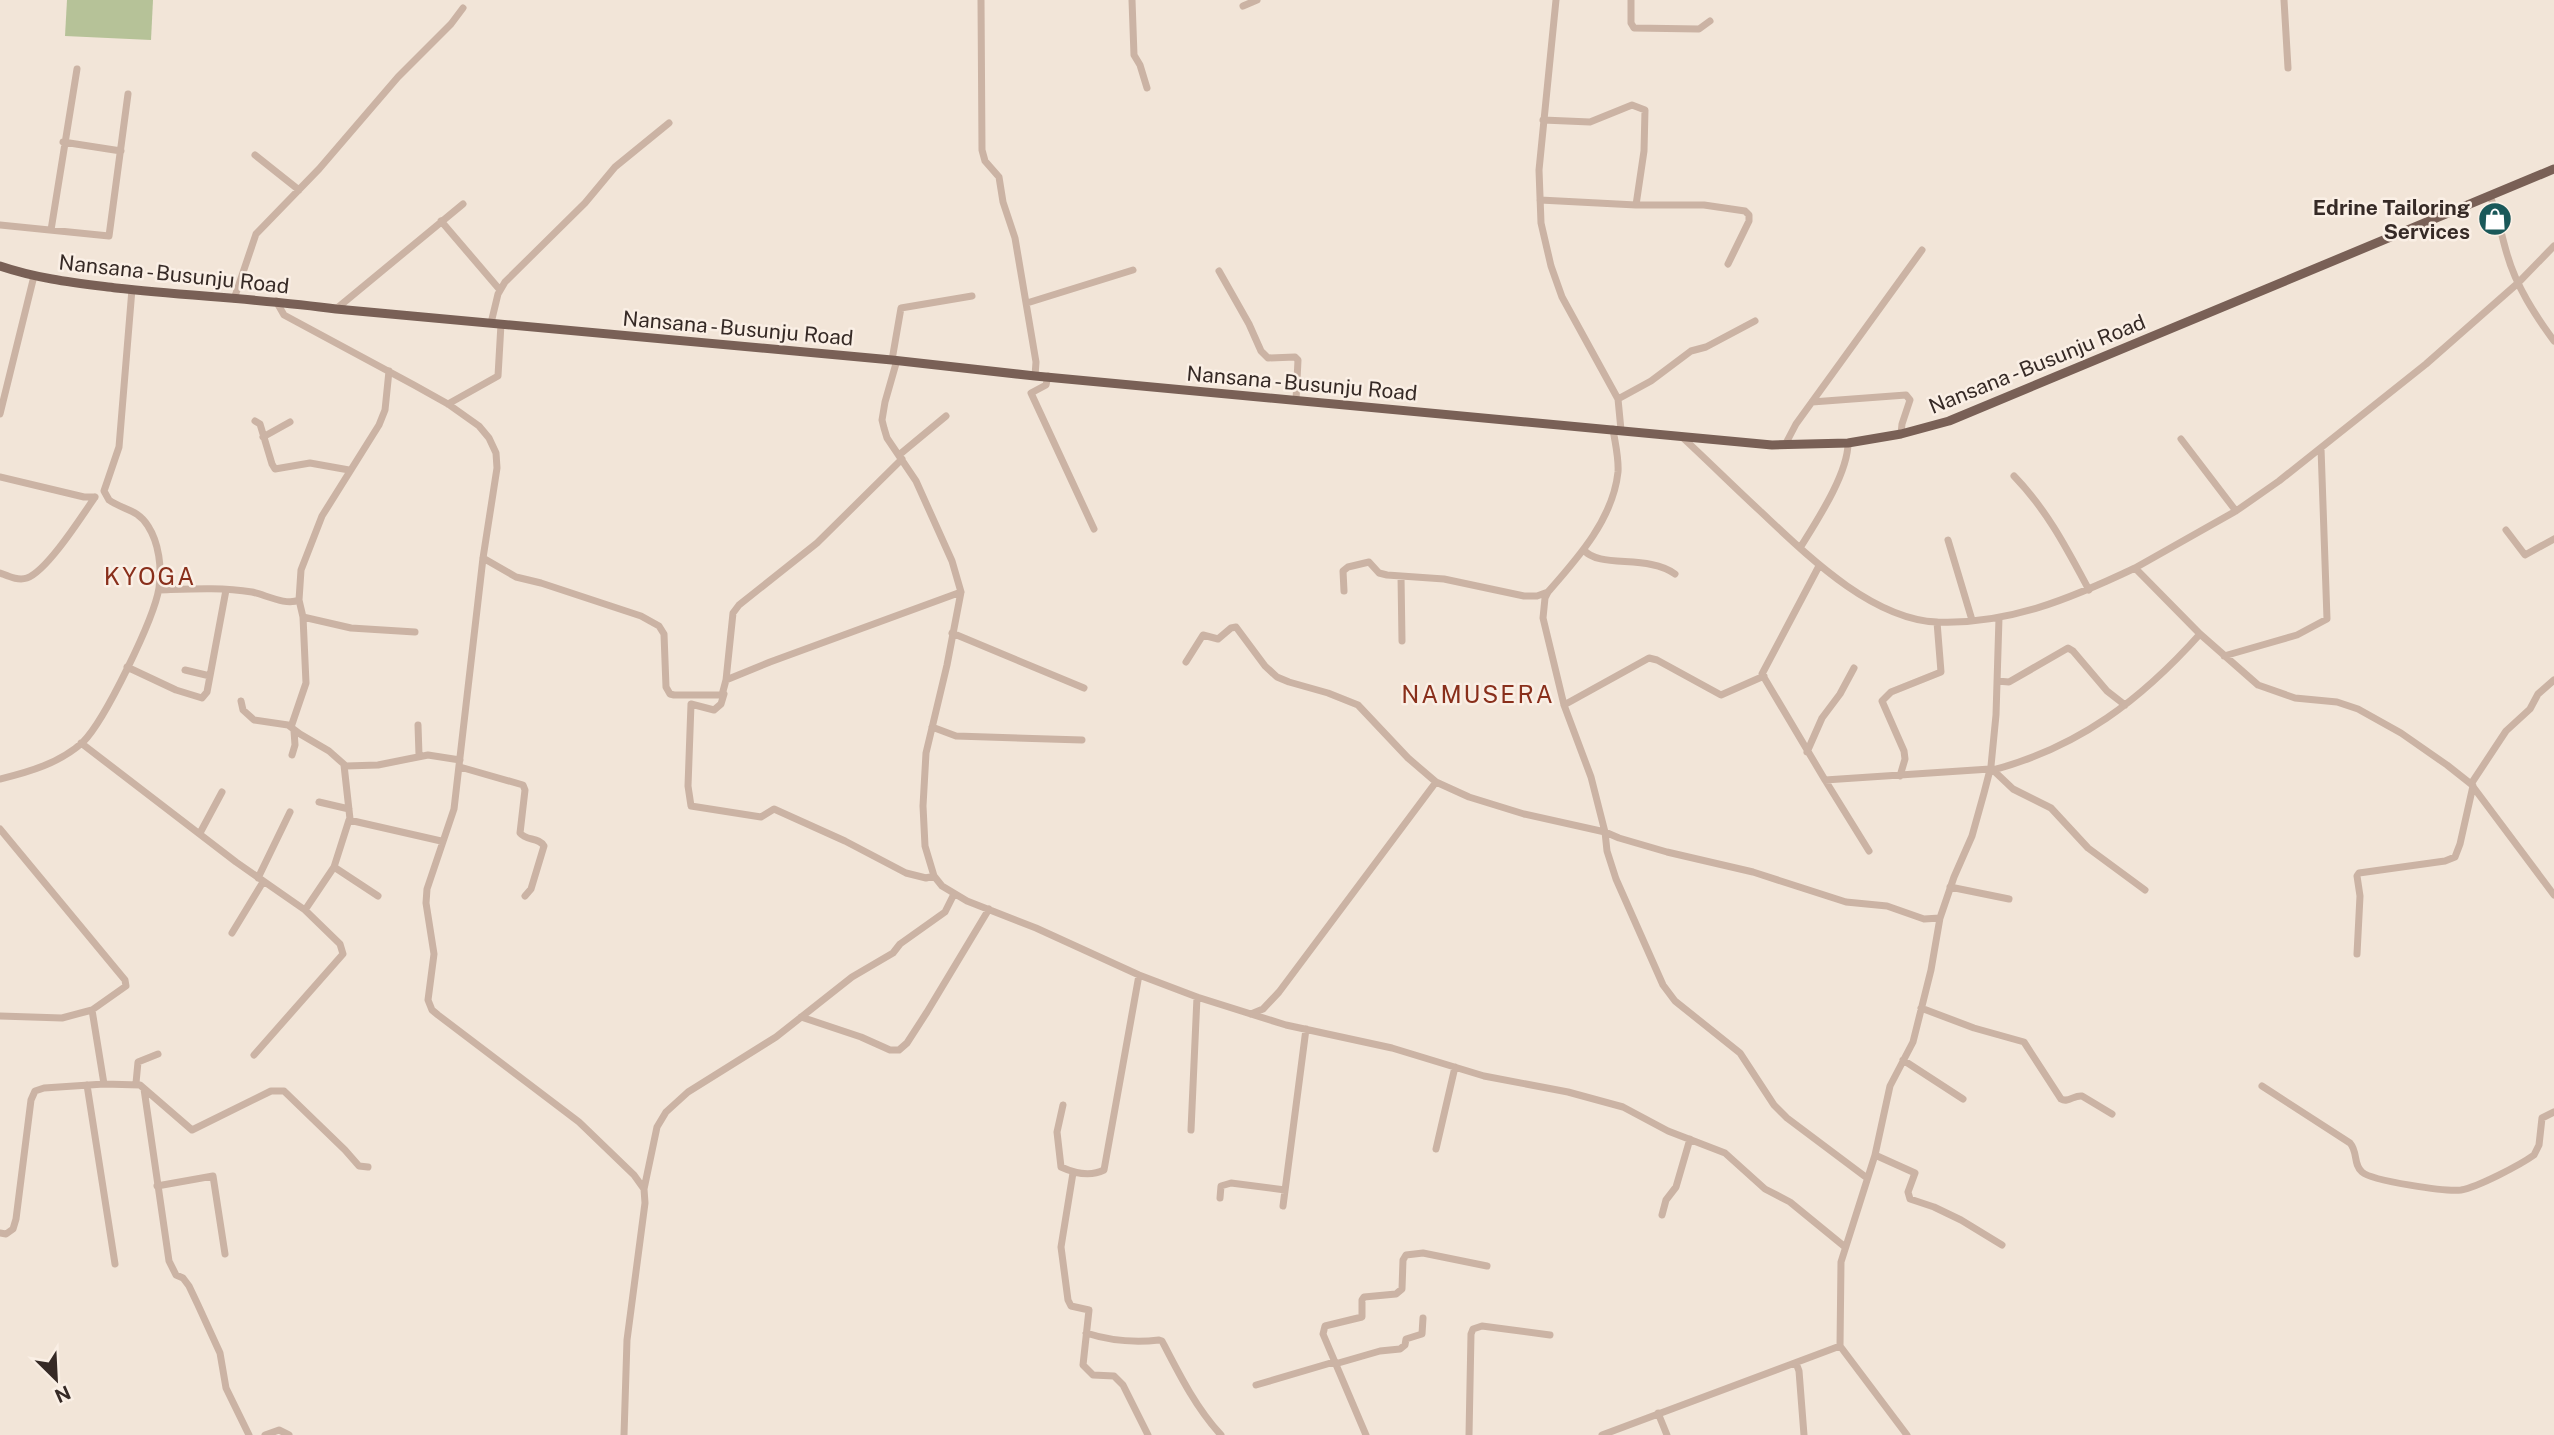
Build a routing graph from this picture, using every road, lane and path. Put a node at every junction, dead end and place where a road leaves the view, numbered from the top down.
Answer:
1 (981, 0) edge
2 (1132, 0) edge
3 (1257, 0) edge
4 (1556, 0) edge
5 (1631, 0) edge
6 (2284, 0) edge
7 (1243, 6) dead end
8 (463, 8) dead end
9 (1710, 21) dead end
10 (2288, 68) dead end
11 (76, 69) dead end
12 (1147, 88) dead end
13 (128, 94) dead end
14 (1543, 120) junction
15 (669, 123) dead end
16 (63, 142) junction
17 (121, 151) junction
18 (255, 155) dead end
19 (2554, 169) edge
20 (299, 190) junction
21 (2490, 196) junction
22 (1540, 200) junction
23 (463, 204) dead end
24 (1636, 205) junction
25 (442, 221) junction
26 (0, 225) edge
27 (51, 230) junction
28 (2554, 246) edge
29 (1922, 250) dead end
30 (1728, 264) dead end
31 (0, 266) edge
32 (1133, 270) dead end
33 (1219, 271) dead end
34 (34, 276) junction
35 (2518, 283) junction
36 (132, 289) junction
37 (500, 290) junction
38 (972, 296) dead end
39 (233, 299) junction
40 (276, 301) junction
41 (1027, 303) junction
42 (336, 309) junction
43 (1755, 321) dead end
44 (491, 323) junction
45 (501, 324) junction
46 (2554, 341) edge
47 (894, 360) junction
48 (388, 371) junction
49 (1035, 376) junction
50 (1048, 376) junction
51 (1618, 399) junction
52 (1296, 400) junction
53 (1812, 402) junction
54 (449, 404) junction
55 (0, 414) edge
56 (946, 416) dead end
57 (255, 421) dead end
58 (290, 422) dead end
59 (1617, 430) junction
60 (1901, 435) junction
61 (263, 437) junction
62 (1682, 437) junction
63 (2181, 439) dead end
64 (1848, 443) junction
65 (1785, 445) junction
66 (2321, 447) junction
67 (900, 457) junction
68 (349, 470) junction
69 (2014, 476) dead end
70 (0, 477) edge
71 (104, 491) junction
72 (95, 497) junction
73 (2236, 511) junction
74 (1094, 529) dead end
75 (2506, 530) dead end
76 (2554, 539) edge
77 (1948, 540) dead end
78 (1800, 548) junction
79 (1584, 550) junction
80 (483, 558) junction
81 (1819, 566) junction
82 (2136, 568) junction
83 (0, 573) edge
84 (1675, 574) dead end
85 (1401, 576) junction
86 (159, 590) junction
87 (226, 590) junction
88 (2090, 590) junction
89 (1343, 591) dead end
90 (961, 592) junction
91 (1548, 592) junction
92 (299, 600) junction
93 (303, 617) junction
94 (1999, 618) junction
95 (1972, 620) junction
96 (1937, 622) junction
97 (415, 632) dead end
98 (952, 633) junction
99 (2200, 634) junction
100 (1402, 641) dead end
101 (2224, 656) junction
102 (1186, 662) dead end
103 (127, 667) junction
104 (1854, 668) dead end
105 (185, 670) dead end
106 (210, 676) junction
107 (1764, 676) junction
108 (726, 680) junction
109 (2554, 680) edge
110 (1997, 681) junction
111 (1084, 688) dead end
112 (724, 694) junction
113 (241, 701) dead end
114 (1564, 705) junction
115 (2125, 705) junction
116 (418, 725) dead end
117 (932, 727) junction
118 (292, 728) junction
119 (1082, 740) dead end
120 (81, 743) junction
121 (1807, 752) junction
122 (292, 755) dead end
123 (419, 755) junction
124 (460, 763) junction
125 (344, 765) junction
126 (1991, 769) junction
127 (1900, 776) junction
128 (0, 779) edge
129 (1825, 780) junction
130 (1436, 782) junction
131 (2472, 785) junction
132 (222, 792) dead end
133 (319, 802) dead end
134 (349, 809) junction
135 (290, 812) dead end
136 (350, 819) junction
137 (0, 829) edge
138 (1605, 832) junction
139 (200, 833) junction
140 (441, 841) junction
141 (1869, 850) dead end
142 (334, 867) junction
143 (934, 876) junction
144 (261, 880) junction
145 (1950, 887) junction
146 (2145, 890) dead end
147 (954, 894) junction
148 (2554, 895) edge
149 (377, 896) dead end
150 (524, 896) dead end
151 (2009, 899) dead end
152 (989, 909) junction
153 (304, 910) junction
154 (1940, 918) junction
155 (232, 933) dead end
156 (2357, 954) dead end
157 (1139, 975) junction
158 (1196, 997) junction
159 (1921, 1008) junction
160 (92, 1010) junction
161 (1251, 1014) junction
162 (0, 1016) edge
163 (801, 1017) junction
164 (1306, 1029) junction
165 (158, 1054) dead end
166 (254, 1055) dead end
167 (1903, 1060) junction
168 (1455, 1067) junction
169 (136, 1083) junction
170 (104, 1084) junction
171 (87, 1085) junction
172 (2262, 1086) dead end
173 (144, 1088) junction
174 (1963, 1099) dead end
175 (1063, 1105) dead end
176 (2554, 1112) edge
177 (2112, 1114) dead end
178 (1191, 1130) dead end
179 (1690, 1139) junction
180 (1436, 1149) dead end
181 (1875, 1155) junction
182 (368, 1167) dead end
183 (1073, 1173) junction
184 (1867, 1178) junction
185 (158, 1186) junction
186 (644, 1189) junction
187 (1285, 1190) junction
188 (1220, 1198) dead end
189 (1283, 1206) dead end
190 (1662, 1215) dead end
191 (0, 1233) edge
192 (2003, 1245) dead end
193 (1846, 1247) junction
194 (225, 1254) dead end
195 (115, 1264) dead end
196 (1487, 1266) dead end
197 (1423, 1318) dead end
198 (1086, 1333) junction
199 (1550, 1335) dead end
200 (1840, 1346) junction
201 (1334, 1363) junction
202 (1796, 1363) junction
203 (1256, 1385) dead end
204 (1657, 1413) junction
205 (249, 1435) edge
206 (265, 1435) edge
207 (289, 1435) edge
208 (624, 1435) edge
209 (1148, 1435) edge
210 (1221, 1435) edge
211 (1366, 1435) edge
212 (1469, 1435) edge
213 (1602, 1435) edge
214 (1667, 1435) edge
215 (1804, 1435) edge
216 (1907, 1435) edge

1 - 41 street
2 - 12 street
3 - 7 street
4 - 14 street
5 - 9 street
6 - 10 street
8 - 20 street
11 - 16 street
13 - 17 street
14 - 22 street
14 - 24 street
15 - 37 street
16 - 17 street
16 - 27 street
17 - 27 street
18 - 20 street
19 - 21 main road, Nansana - Busunju Road
20 - 39 street
21 - 35 street
21 - 60 main road, Nansana - Busunju Road
22 - 24 street
22 - 51 street
23 - 25 street
24 - 30 street
25 - 37 street
25 - 42 street
26 - 27 street
28 - 35 street
29 - 53 street
31 - 34 main road, Nansana - Busunju Road
32 - 41 street
33 - 52 street
34 - 36 main road, Nansana - Busunju Road
34 - 55 street
35 - 46 street
35 - 66 street
36 - 39 main road, Nansana - Busunju Road
36 - 71 street
37 - 44 street
38 - 47 street
39 - 40 main road, Nansana - Busunju Road
40 - 42 main road, Nansana - Busunju Road
40 - 48 street
41 - 49 street
42 - 44 main road, Nansana - Busunju Road
43 - 51 street
44 - 45 main road, Nansana - Busunju Road
45 - 47 main road, Nansana - Busunju Road
45 - 54 street
47 - 49 main road, Nansana - Busunju Road
47 - 67 street
48 - 54 street
48 - 68 street
49 - 50 main road, Nansana - Busunju Road
50 - 52 main road, Nansana - Busunju Road
50 - 74 street
51 - 59 street
52 - 59 main road, Nansana - Busunju Road
53 - 60 street
53 - 65 street
54 - 80 street
56 - 67 street
57 - 61 street
58 - 61 street
59 - 62 main road, Nansana - Busunju Road
59 - 79 street
60 - 64 main road, Nansana - Busunju Road
61 - 68 street
62 - 65 main road, Nansana - Busunju Road
62 - 78 street
63 - 73 street
64 - 65 main road, Nansana - Busunju Road
64 - 78 street
66 - 73 street
66 - 101 street
67 - 90 street
67 - 108 street
68 - 92 street
69 - 88 street
70 - 72 street
71 - 72 street
71 - 86 street
72 - 83 street
73 - 82 street
75 - 76 street
77 - 95 street
78 - 81 street
79 - 84 street
79 - 91 street
80 - 112 street
80 - 124 street
81 - 96 street
81 - 107 street
82 - 88 street
82 - 99 street
85 - 89 street
85 - 91 street
85 - 100 street
86 - 87 street
86 - 103 street
87 - 92 street
87 - 106 street
88 - 94 street
90 - 98 street
90 - 108 street
91 - 114 street
92 - 93 street
93 - 97 street
93 - 118 street
94 - 95 street
94 - 110 street
95 - 96 street
96 - 127 street
98 - 111 street
98 - 117 street
99 - 101 street
99 - 115 street
101 - 131 street
102 - 130 street
103 - 106 street
103 - 120 street
104 - 121 street
105 - 106 street
107 - 114 street
107 - 121 street
108 - 112 street
109 - 131 street
110 - 115 street
110 - 126 street
112 - 143 street
113 - 118 street
114 - 138 street
115 - 126 street
116 - 123 street
117 - 119 street
117 - 143 street
118 - 122 street
118 - 125 street
120 - 128 street
120 - 139 street
121 - 129 street
123 - 124 street
123 - 125 street
124 - 140 street
124 - 150 street
125 - 134 street
126 - 127 street
126 - 145 street
126 - 146 street
127 - 129 street
129 - 141 street
130 - 138 street
130 - 161 street
131 - 148 street
131 - 156 street
132 - 139 street
133 - 134 street
134 - 136 street
135 - 144 street
136 - 140 street
136 - 142 street
137 - 160 street
138 - 154 street
138 - 184 street
139 - 144 street
140 - 186 street
142 - 149 street
142 - 153 street
143 - 147 street
144 - 153 street
144 - 155 street
145 - 151 street
145 - 154 street
147 - 152 street
147 - 163 street
152 - 157 street
152 - 163 street
153 - 166 street
154 - 159 street
157 - 158 street
157 - 183 street
158 - 161 street
158 - 178 street
159 - 167 street
159 - 177 street
160 - 162 street
160 - 170 street
161 - 164 street
163 - 186 street
164 - 168 street
164 - 187 street
165 - 169 street
167 - 174 street
167 - 181 street
168 - 179 street
168 - 180 street
169 - 170 street
169 - 173 street
170 - 171 street
171 - 191 street
171 - 195 street
172 - 176 street
173 - 182 street
173 - 185 street
175 - 183 street
179 - 190 street
179 - 193 street
181 - 184 street
181 - 192 street
183 - 198 street
184 - 193 street
185 - 194 street
185 - 205 street
186 - 208 street
187 - 188 street
187 - 189 street
193 - 200 street
196 - 201 street
197 - 201 street
198 - 209 street
198 - 210 street
199 - 212 street
200 - 202 street
200 - 216 street
201 - 203 street
201 - 211 street
202 - 204 street
202 - 215 street
204 - 213 street
204 - 214 street
206 - 207 street

